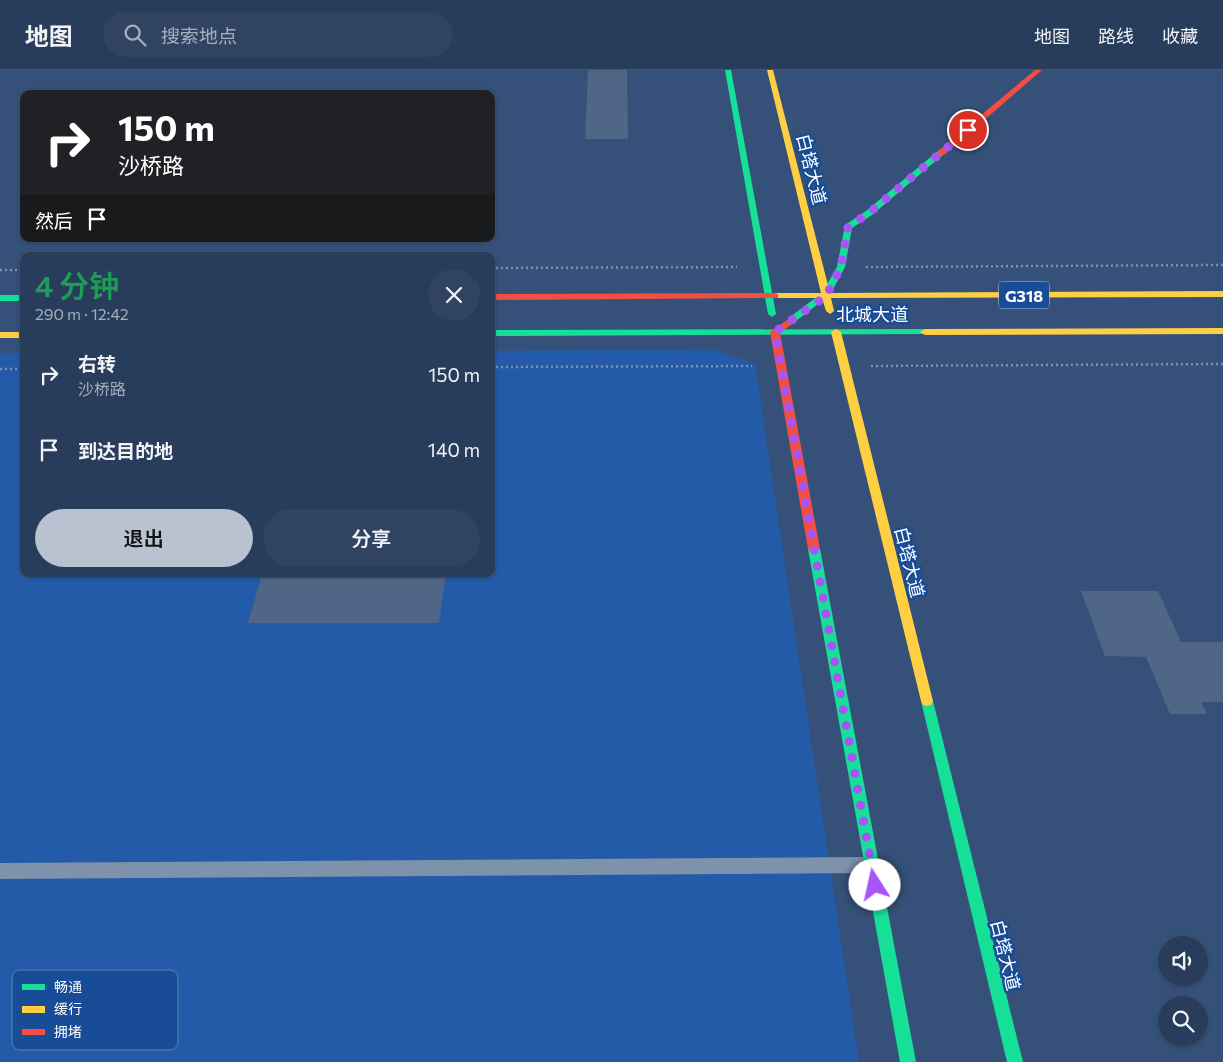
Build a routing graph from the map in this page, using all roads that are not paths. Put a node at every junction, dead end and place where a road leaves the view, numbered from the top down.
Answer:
1 (728, 70) edge
2 (770, 70) edge
3 (1039, 70) edge
4 (1223, 294) edge
5 (495, 296) edge
6 (768, 296) junction
7 (826, 296) junction
8 (0, 298) edge
9 (20, 298) edge
10 (1223, 331) edge
11 (775, 332) junction
12 (836, 332) junction
13 (495, 333) edge
14 (0, 335) edge
15 (20, 335) edge
16 (872, 866) junction
17 (0, 871) edge
18 (908, 1062) edge
19 (1014, 1062) edge

1 - 6 main road
2 - 7 main road, 白塔大道
3 - 7 main road
4 - 7 main road, 北城大道 / G318
5 - 6 main road, 北城大道 / G318
6 - 7 main road, 北城大道 / G318
6 - 11 main road
7 - 11 main road
7 - 12 main road, 白塔大道
8 - 9 main road
10 - 12 main road, 北城大道 / G318
11 - 12 main road, 北城大道 / G318
11 - 13 main road, 北城大道 / G318
11 - 16 main road
12 - 19 main road, 白塔大道
14 - 15 main road
16 - 17 lane
16 - 18 main road

